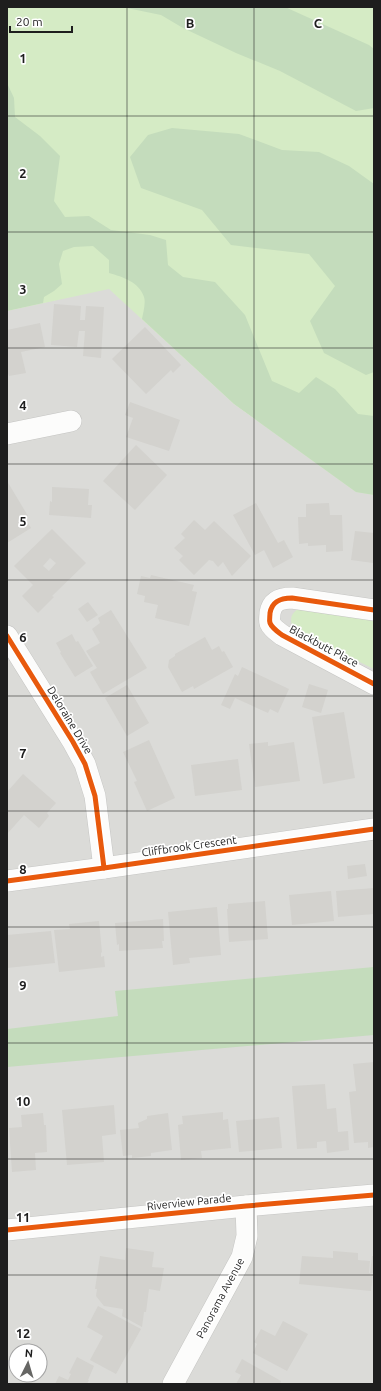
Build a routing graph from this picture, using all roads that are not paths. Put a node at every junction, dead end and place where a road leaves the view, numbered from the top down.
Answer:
1 (71, 421) dead end
2 (7, 434) edge
3 (374, 610) edge
4 (7, 636) edge
5 (374, 684) edge
6 (374, 829) edge
7 (104, 868) junction
8 (7, 880) edge
9 (374, 1195) edge
10 (246, 1206) junction
11 (7, 1230) edge
12 (173, 1384) edge

1 - 2 street
3 - 5 street, Blackbutt Place
4 - 7 street, Deloraine Drive
6 - 7 street, Cliffbrook Crescent
7 - 8 street, Cliffbrook Crescent
9 - 10 street, Riverview Parade
10 - 11 street, Riverview Parade
10 - 12 street, Panorama Avenue

